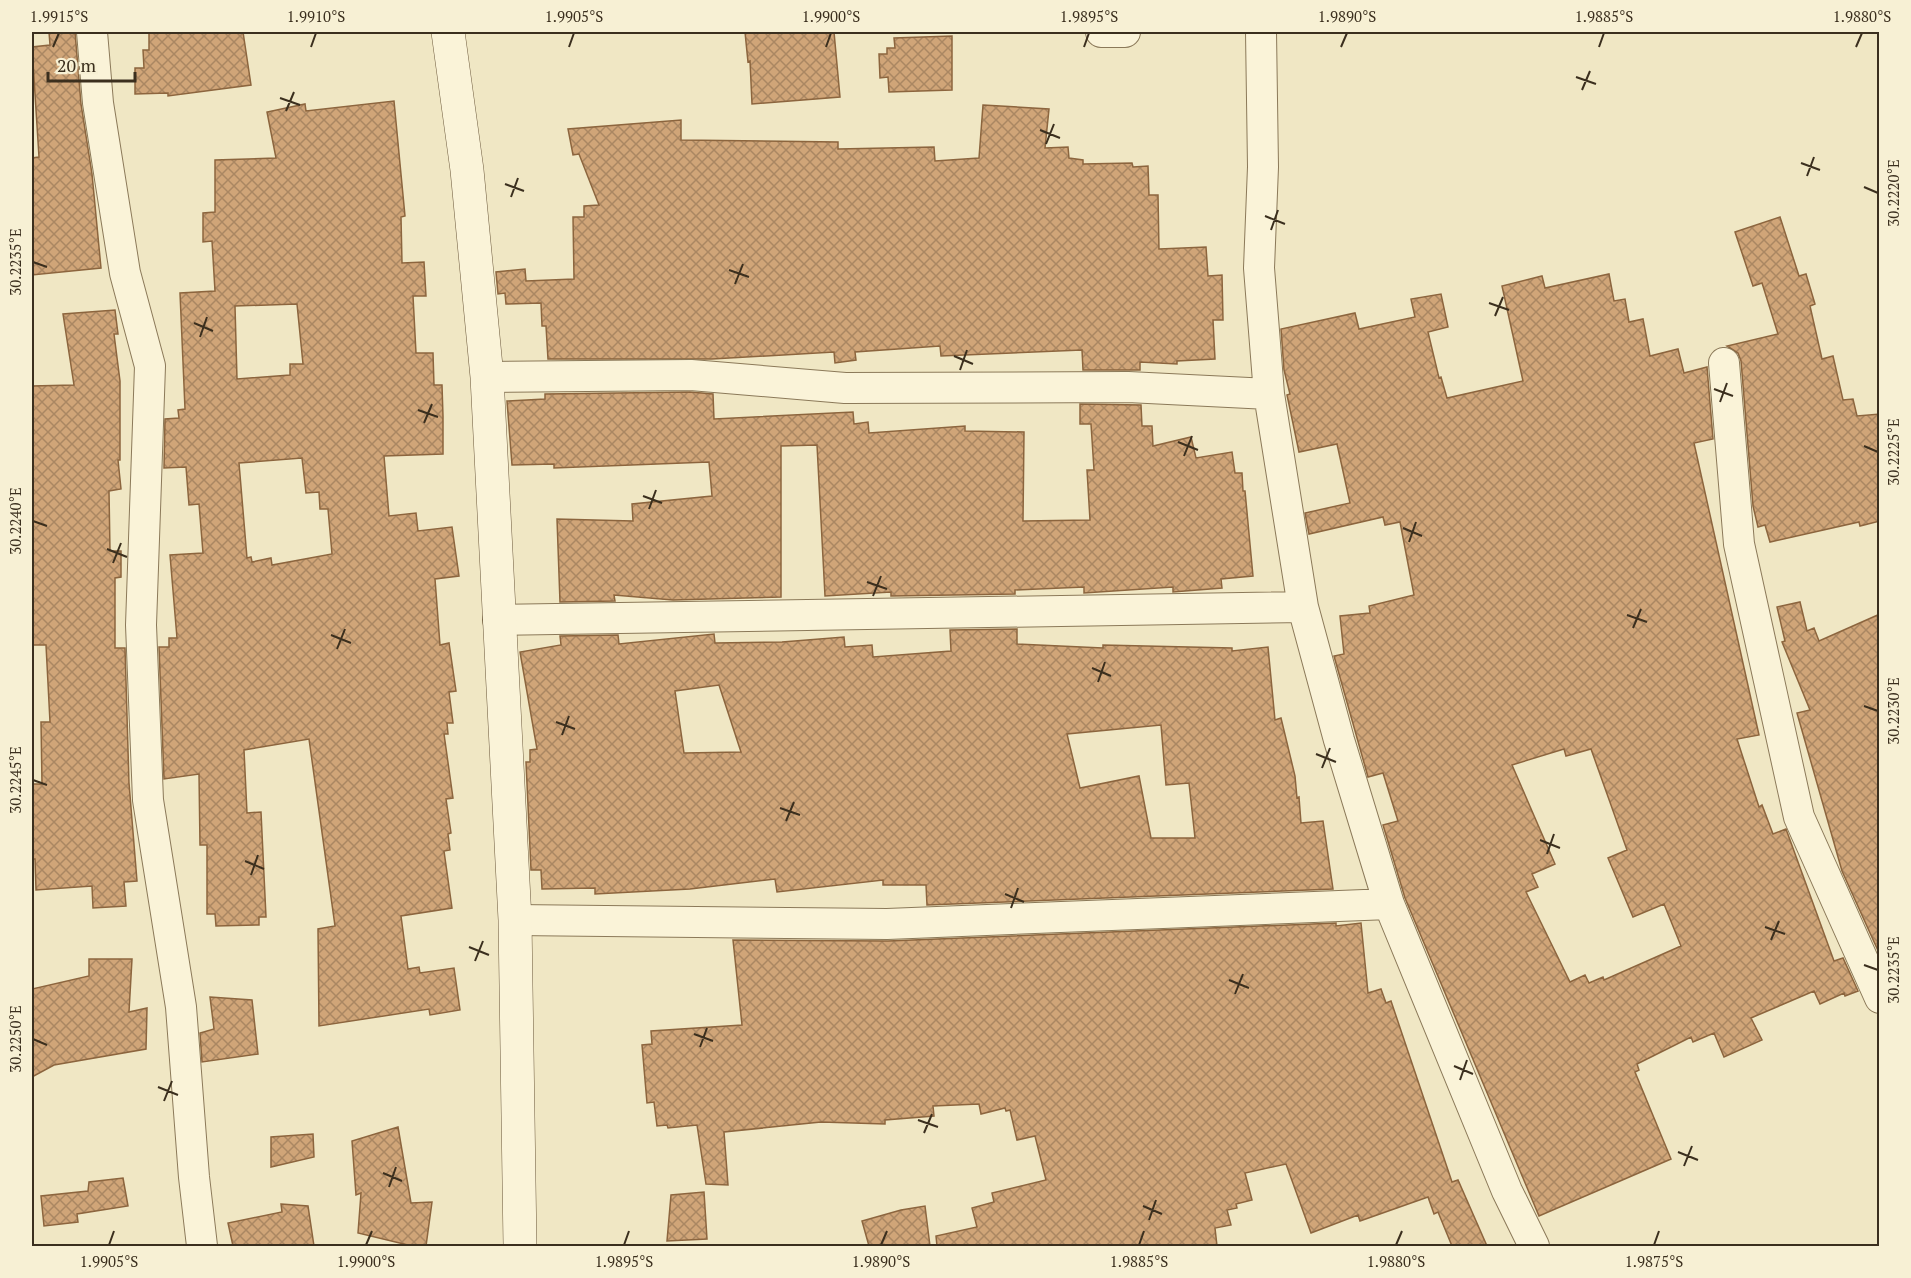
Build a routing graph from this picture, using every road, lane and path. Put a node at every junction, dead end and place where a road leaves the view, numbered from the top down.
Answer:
1 (92, 32) edge
2 (448, 32) edge
3 (1101, 32) edge
4 (1125, 32) edge
5 (1261, 32) edge
6 (1724, 363) dead end
7 (487, 377) junction
8 (1269, 394) junction
9 (1303, 607) junction
10 (498, 620) junction
11 (1389, 904) junction
12 (515, 920) junction
13 (1880, 998) edge
14 (202, 1246) edge
15 (520, 1246) edge
16 (1534, 1246) edge

1 - 14 street
2 - 7 main road
3 - 4 street
5 - 8 street
6 - 13 street
7 - 8 street
7 - 10 main road
8 - 9 street
9 - 10 street
9 - 11 street
10 - 12 main road
11 - 12 street
11 - 16 street
12 - 15 main road

